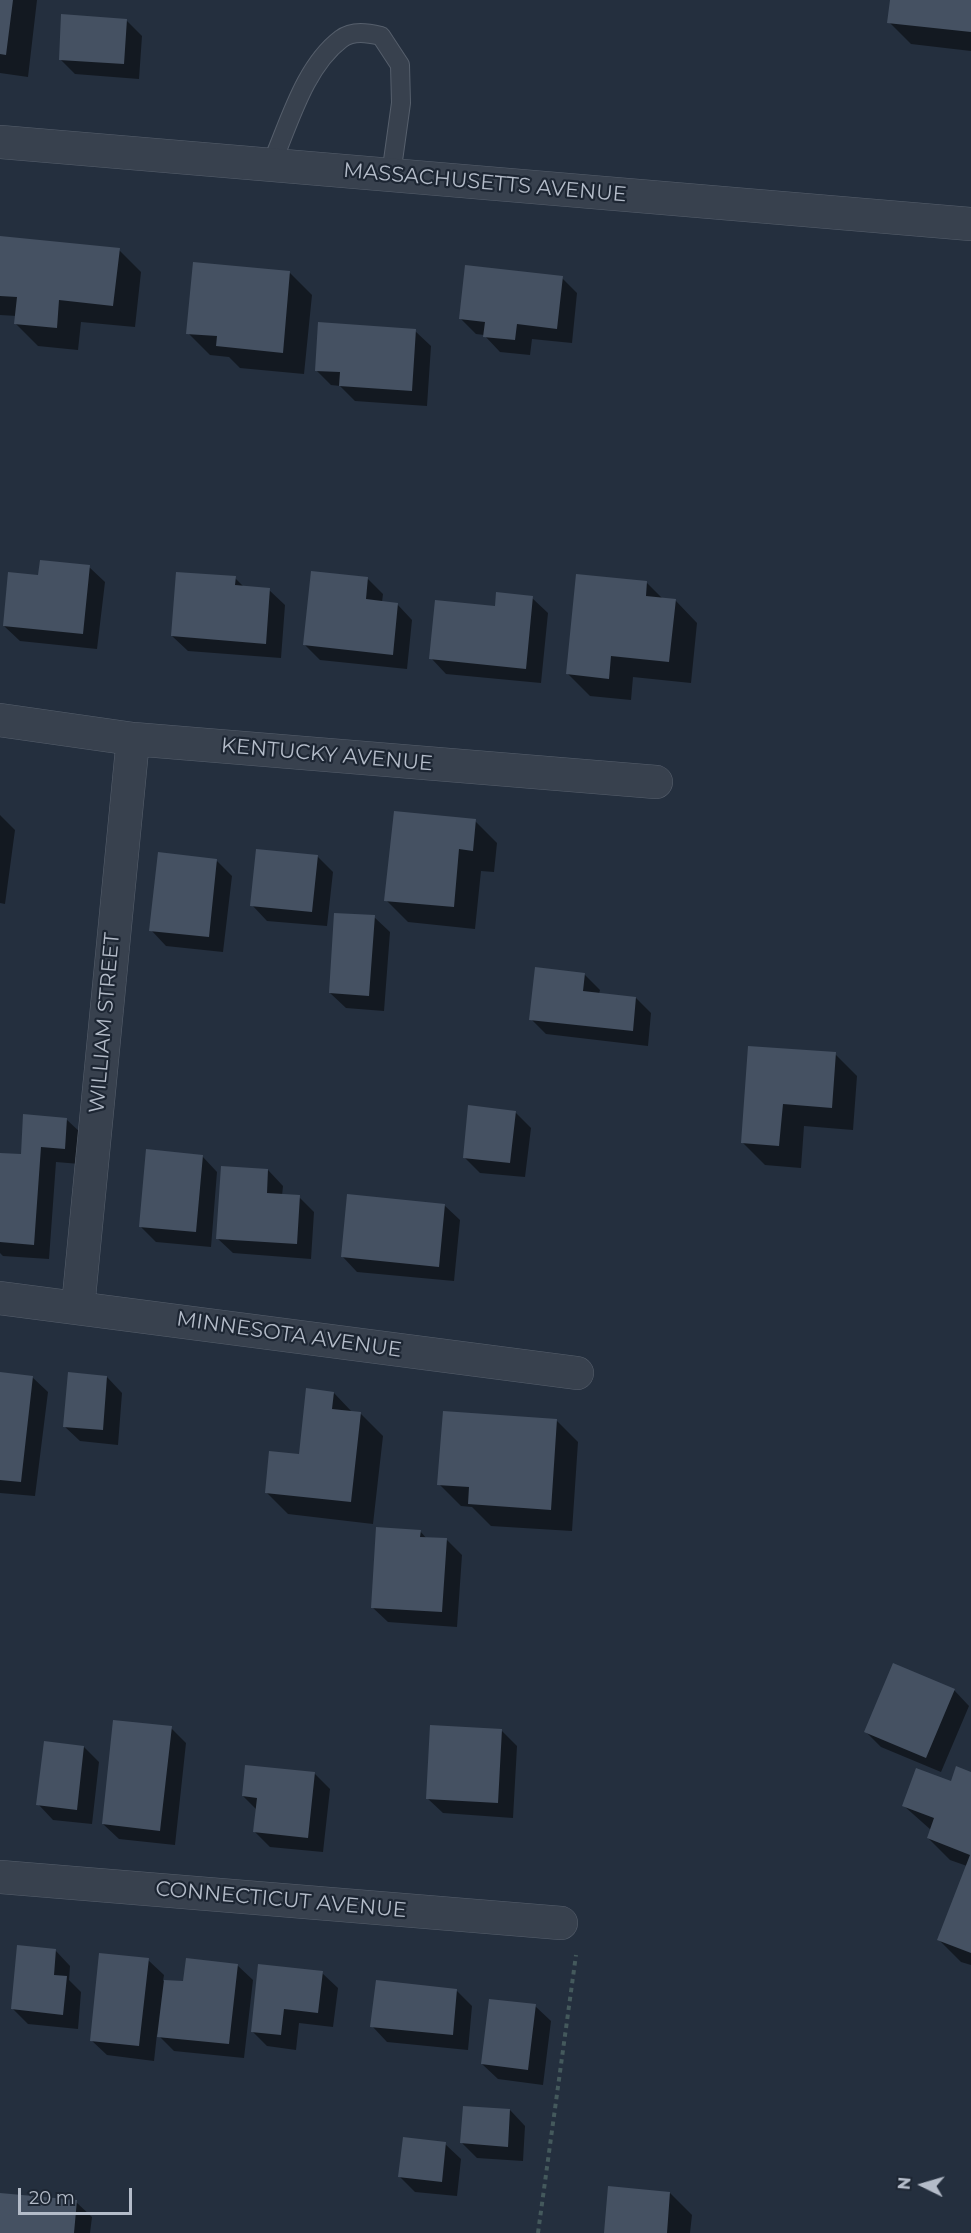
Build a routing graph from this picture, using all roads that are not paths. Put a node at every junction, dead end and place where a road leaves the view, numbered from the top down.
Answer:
1 (0, 142) edge
2 (271, 165) junction
3 (391, 175) junction
4 (971, 224) edge
5 (0, 720) edge
6 (132, 739) junction
7 (656, 782) dead end
8 (0, 1298) edge
9 (78, 1307) junction
10 (577, 1373) dead end
11 (0, 1877) edge
12 (561, 1923) road end

1 - 2 street, MASSACHUSETTS AVENUE
2 - 3 street, MASSACHUSETTS AVENUE
2 - 3 lane
3 - 4 street, MASSACHUSETTS AVENUE
5 - 6 street, KENTUCKY AVENUE
6 - 7 street, KENTUCKY AVENUE
6 - 9 street, WILLIAM STREET
8 - 9 street, MINNESOTA AVENUE
9 - 10 street, MINNESOTA AVENUE
11 - 12 street, CONNECTICUT AVENUE

